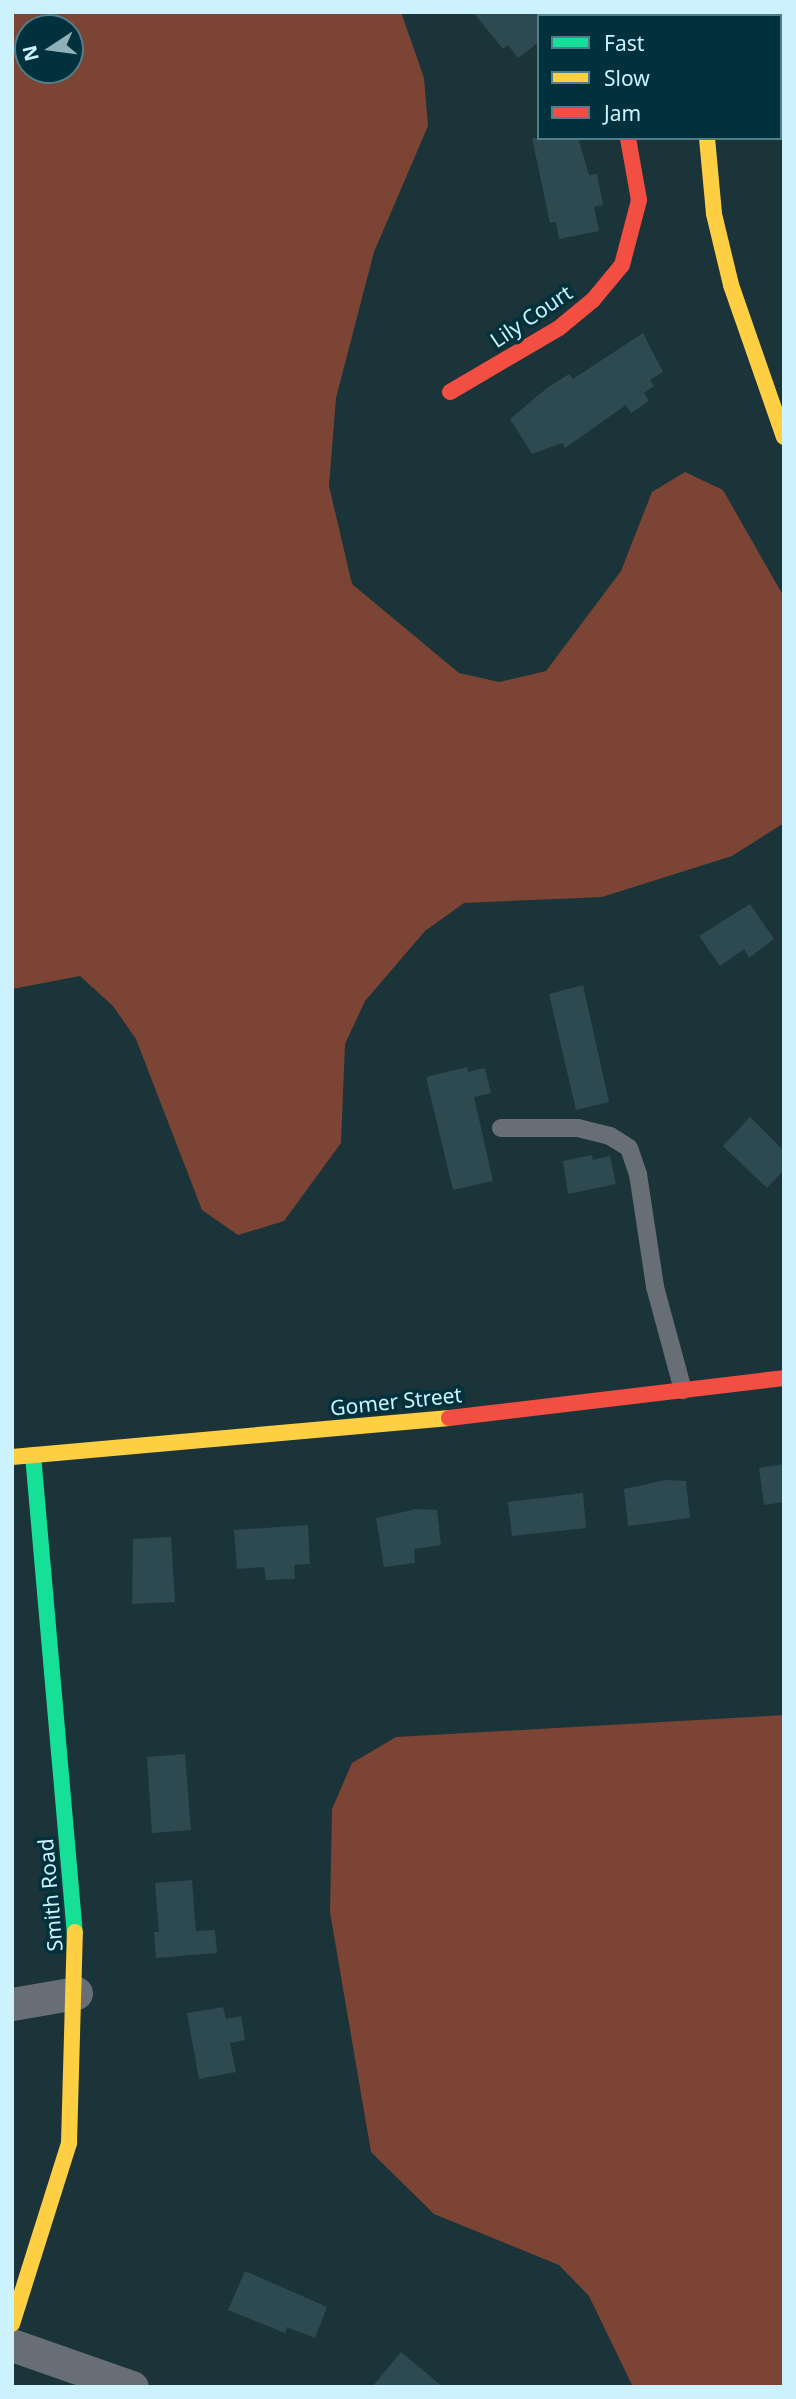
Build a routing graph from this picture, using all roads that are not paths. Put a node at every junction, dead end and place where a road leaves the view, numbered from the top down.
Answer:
1 (628, 140) edge
2 (707, 140) edge
3 (450, 393) dead end
4 (784, 437) edge
5 (501, 1128) dead end
6 (784, 1378) edge
7 (683, 1390) junction
8 (33, 1455) junction
9 (12, 1457) edge
10 (76, 1993) junction
11 (12, 2004) edge
12 (12, 2324) edge
13 (12, 2345) edge
14 (131, 2387) edge

1 - 3 street, Lily Court
2 - 4 street
5 - 7 lane
6 - 7 street, Gomer Street
7 - 8 street, Gomer Street
8 - 9 street, Gomer Street
8 - 10 street, Smith Road
10 - 11 street
10 - 12 street, Smith Road
13 - 14 street

